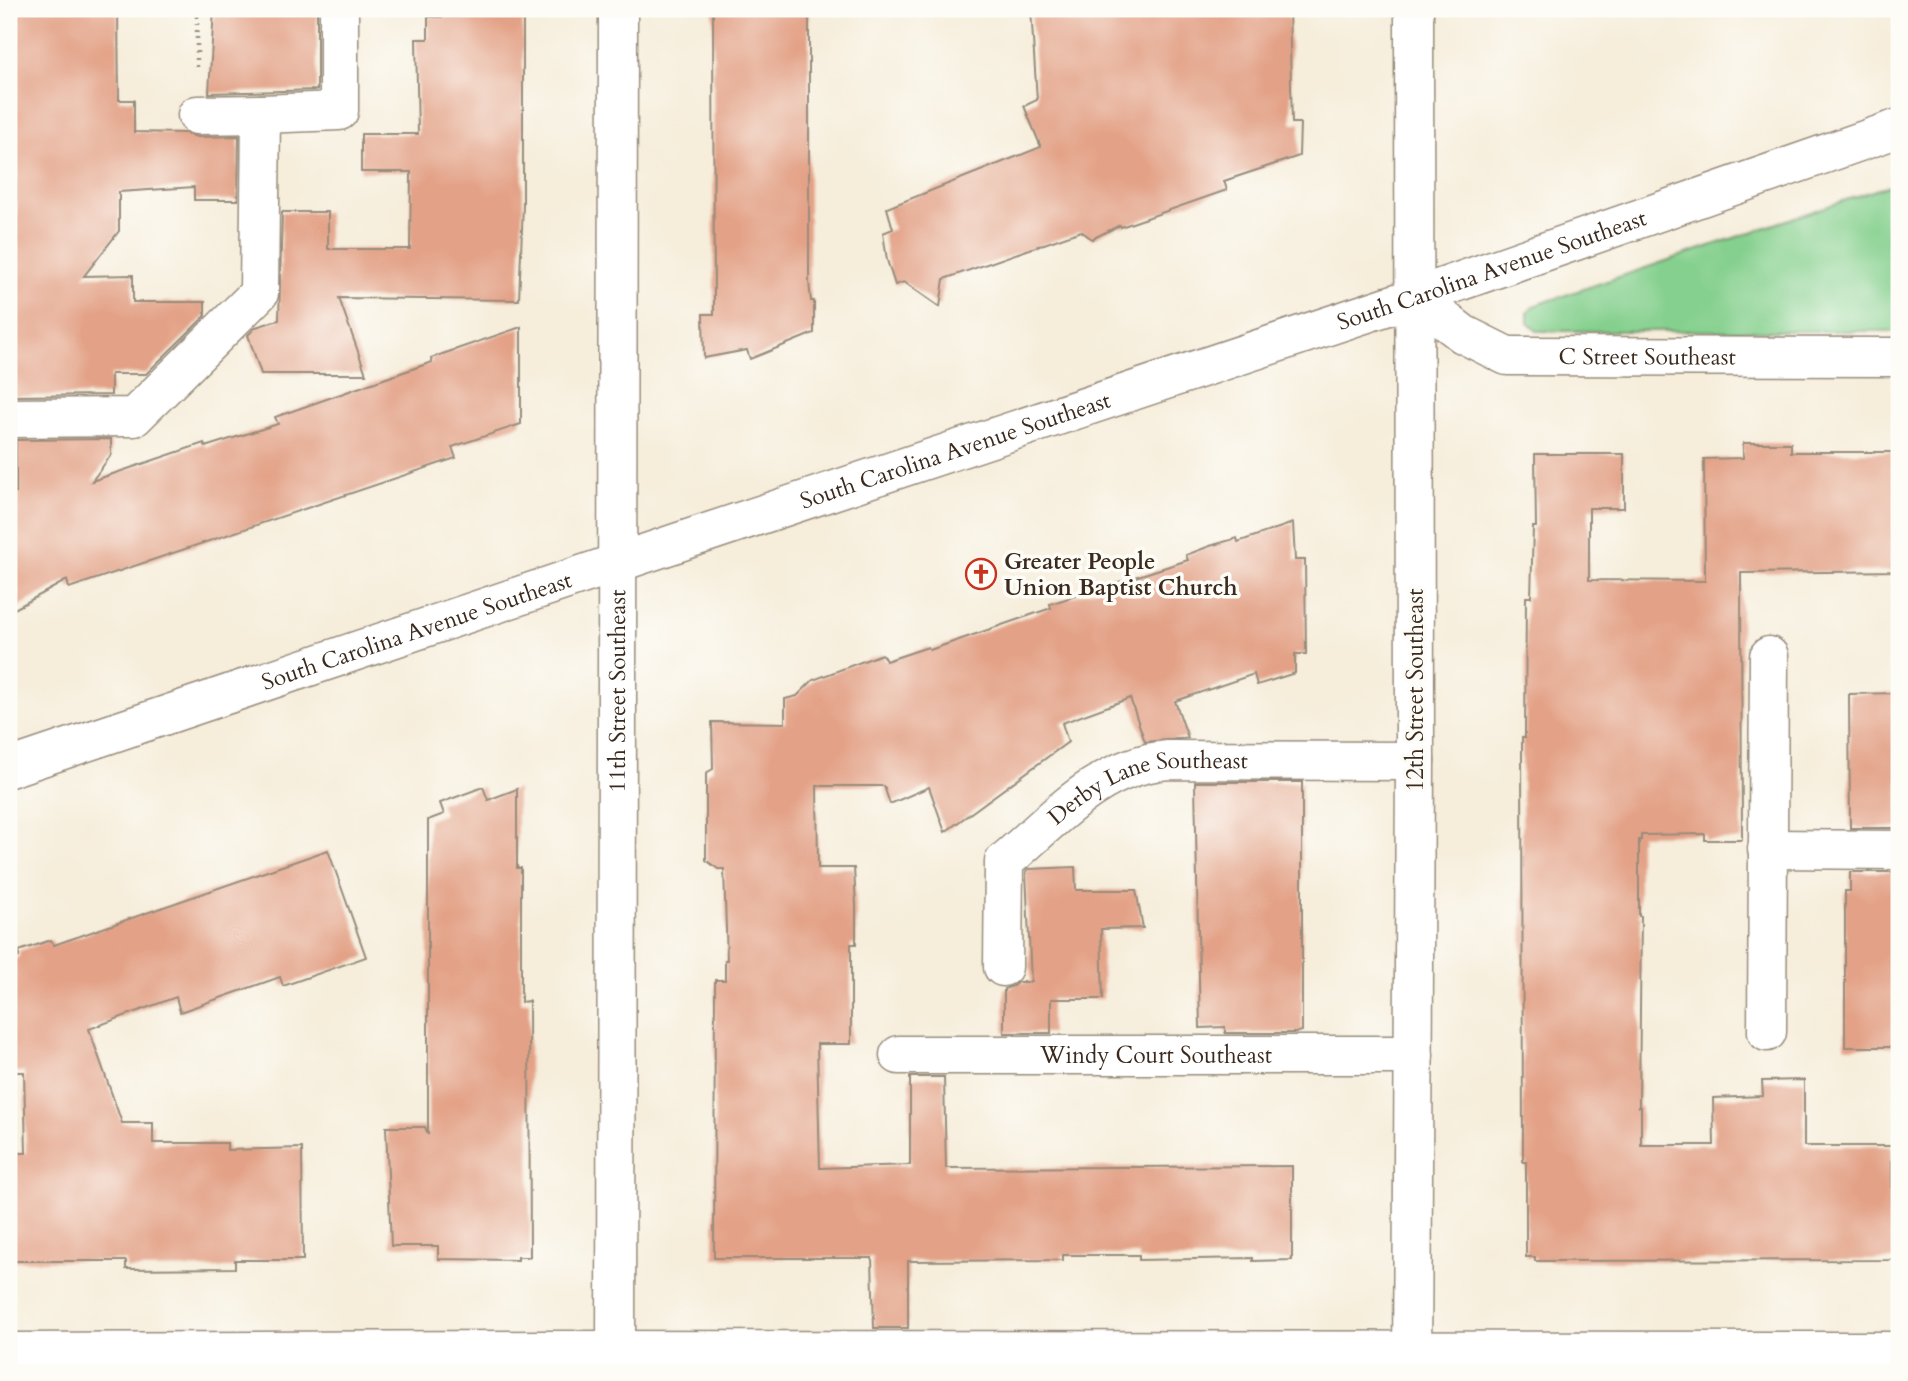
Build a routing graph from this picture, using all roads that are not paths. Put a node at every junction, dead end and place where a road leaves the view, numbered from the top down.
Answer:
1 (339, 9) edge
2 (618, 9) edge
3 (1414, 9) edge
4 (261, 114) junction
5 (198, 115) road end
6 (1899, 128) edge
7 (1415, 297) junction
8 (1899, 357) edge
9 (9, 418) edge
10 (616, 564) junction
11 (1769, 656) dead end
12 (1415, 761) junction
13 (9, 768) edge
14 (1767, 849) junction
15 (1899, 850) edge
16 (1003, 967) dead end
17 (1767, 1032) dead end
18 (899, 1055) dead end
19 (1414, 1055) junction
20 (1899, 1351) edge
21 (9, 1352) edge
22 (252, 1361) edge
23 (616, 1361) edge
24 (1138, 1362) edge
25 (1412, 1362) edge

1 - 4 street
2 - 10 street, 11th Street Southeast
3 - 7 street, 12th Street Southeast
4 - 5 street
4 - 9 street
6 - 7 street, South Carolina Avenue Southeast
7 - 8 street, C Street Southeast
7 - 10 street, South Carolina Avenue Southeast
7 - 12 street, 12th Street Southeast
10 - 13 street, South Carolina Avenue Southeast
10 - 23 street, 11th Street Southeast
11 - 14 street
12 - 16 street, Derby Lane Southeast
12 - 19 street, 12th Street Southeast
14 - 15 street
14 - 17 street
18 - 19 street, Windy Court Southeast
19 - 25 street, 12th Street Southeast
20 - 25 street
21 - 22 street
22 - 23 street
23 - 24 street
24 - 25 street

